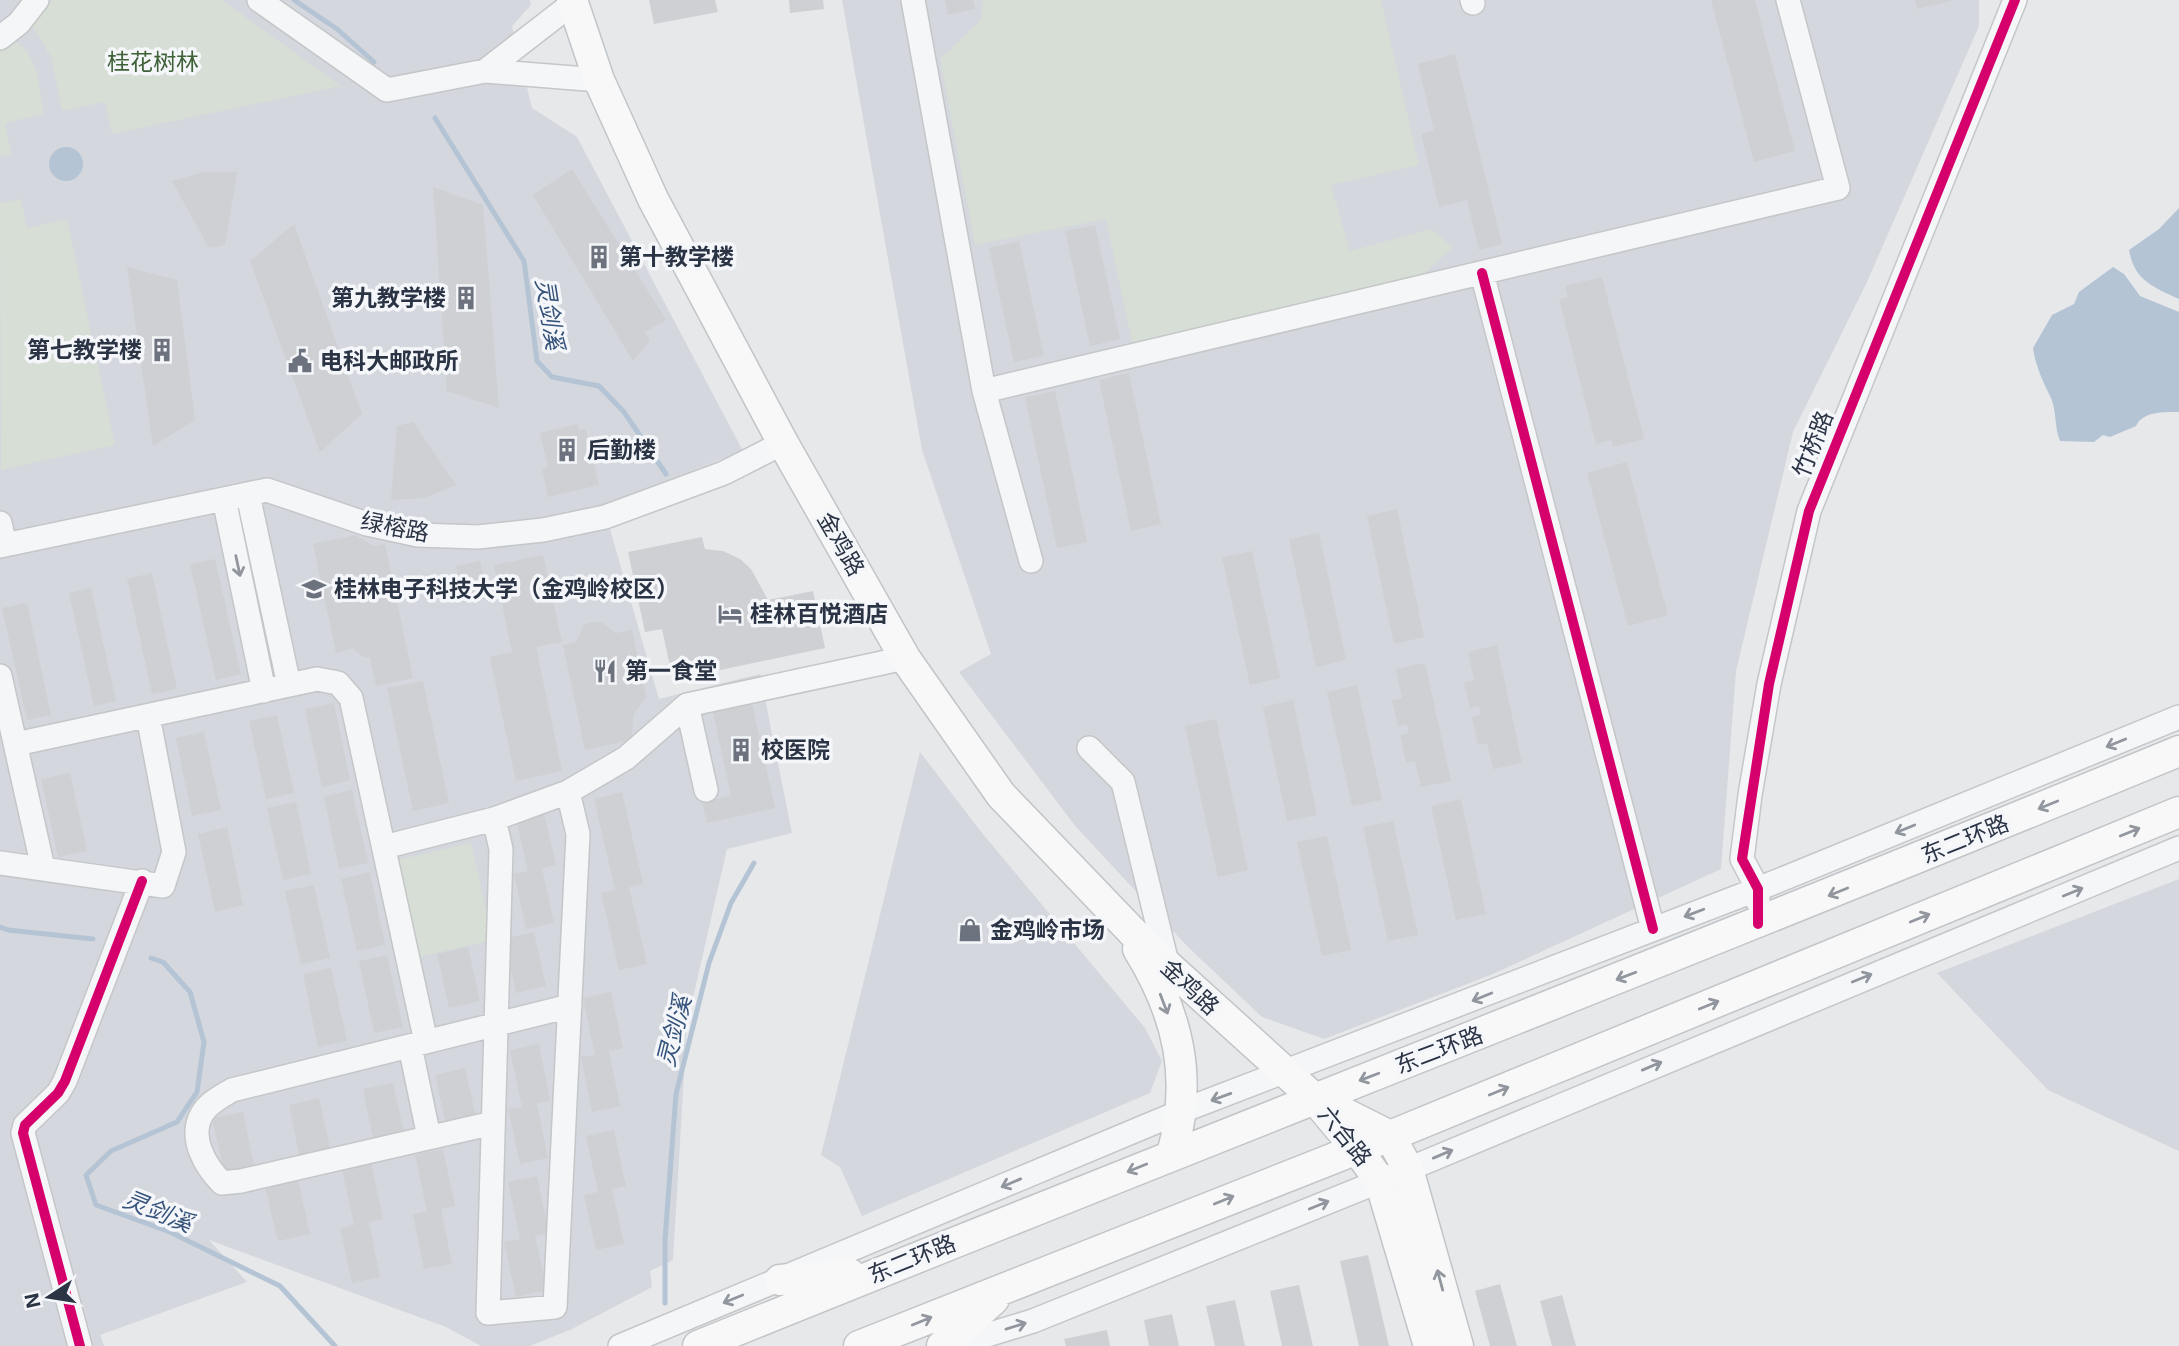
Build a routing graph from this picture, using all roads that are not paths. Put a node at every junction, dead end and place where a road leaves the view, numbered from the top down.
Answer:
1 (37, 0) edge
2 (259, 0) edge
3 (914, 0) edge
4 (1788, 0) edge
5 (2015, 0) edge
6 (572, 1) edge
7 (0, 38) edge
8 (485, 71) junction
9 (599, 80) junction
10 (1482, 273) junction
11 (984, 391) junction
12 (783, 443) junction
13 (248, 495) junction
14 (224, 499) junction
15 (2, 538) edge
16 (1031, 561) dead end
17 (905, 658) junction
18 (0, 676) edge
19 (289, 685) junction
20 (264, 691) junction
21 (687, 705) junction
22 (148, 716) junction
23 (2179, 717) edge
24 (16, 744) junction
25 (1090, 748) dead end
26 (2179, 751) edge
27 (706, 790) dead end
28 (568, 792) junction
29 (2179, 811) edge
30 (494, 819) junction
31 (384, 847) junction
32 (2179, 848) edge
33 (0, 863) edge
34 (43, 868) junction
35 (142, 881) junction
36 (1758, 889) junction
37 (1122, 922) junction
38 (1758, 924) junction
39 (1653, 929) junction
40 (1168, 967) junction
41 (570, 1006) junction
42 (495, 1025) junction
43 (418, 1044) junction
44 (1285, 1074) junction
45 (1314, 1098) junction
46 (1182, 1111) junction
47 (493, 1123) junction
48 (1390, 1136) junction
49 (429, 1137) junction
50 (1356, 1148) junction
51 (1172, 1154) junction
52 (1408, 1169) junction
53 (1380, 1181) junction
54 (882, 1271) junction
55 (780, 1280) junction
56 (1008, 1286) junction
57 (80, 1346) edge
58 (620, 1346) edge
59 (698, 1346) edge
60 (859, 1346) edge
61 (942, 1346) edge
62 (951, 1346) edge
63 (1429, 1346) edge
64 (1458, 1346) edge

1 - 7 street
2 - 8 street
3 - 11 street
4 - 10 street
5 - 36 street, 竹桥路
6 - 8 street
6 - 9 main road, 金鸡路
8 - 9 street
9 - 12 main road, 金鸡路
10 - 11 street
10 - 39 street
11 - 16 street
12 - 13 street, 绿榕路
12 - 17 main road, 金鸡路
13 - 14 street, 绿榕路
13 - 19 street
14 - 15 street, 绿榕路
14 -> 20 street
17 - 21 street
17 - 37 main road, 金鸡路
18 - 24 street
19 - 20 street
19 - 31 street
20 - 22 street
21 - 27 street
21 - 28 street
22 - 24 street
22 - 35 street
23 -> 36 street
24 - 34 street
25 - 40 street
26 -> 38 main road, 东二环路
28 - 30 street
28 - 41 street
48 -> 29 main road
30 - 31 street
30 - 42 street
31 - 43 street
52 -> 32 street
33 - 34 street
34 - 35 street
35 - 57 street
36 - 38 street, 竹桥路
36 -> 39 street
37 - 40 main road, 金鸡路
37 -> 46 main road
38 -> 45 main road, 东二环路
39 -> 44 street
40 - 44 main road, 金鸡路
41 - 42 street
41 - 47 street
42 - 43 street
42 - 47 street
43 - 49 street
43 - 49 street
44 - 45 main road, 金鸡路
44 -> 46 street
45 - 48 main road, 六合路
45 - 50 main road, 六合路
45 - 51 main road, 东二环路
46 - 51 main road
46 -> 55 street
47 - 49 street
48 - 50 main road
48 - 52 main road, 六合路
50 - 53 main road, 六合路
56 -> 50 main road
51 -> 54 main road, 东二环路
52 - 53 street
64 -> 52 main road, 六合路
62 -> 53 street
53 - 63 main road, 六合路
54 - 55 main road
54 - 59 main road, 东二环路
55 -> 58 street
60 -> 56 main road
56 - 61 main road

